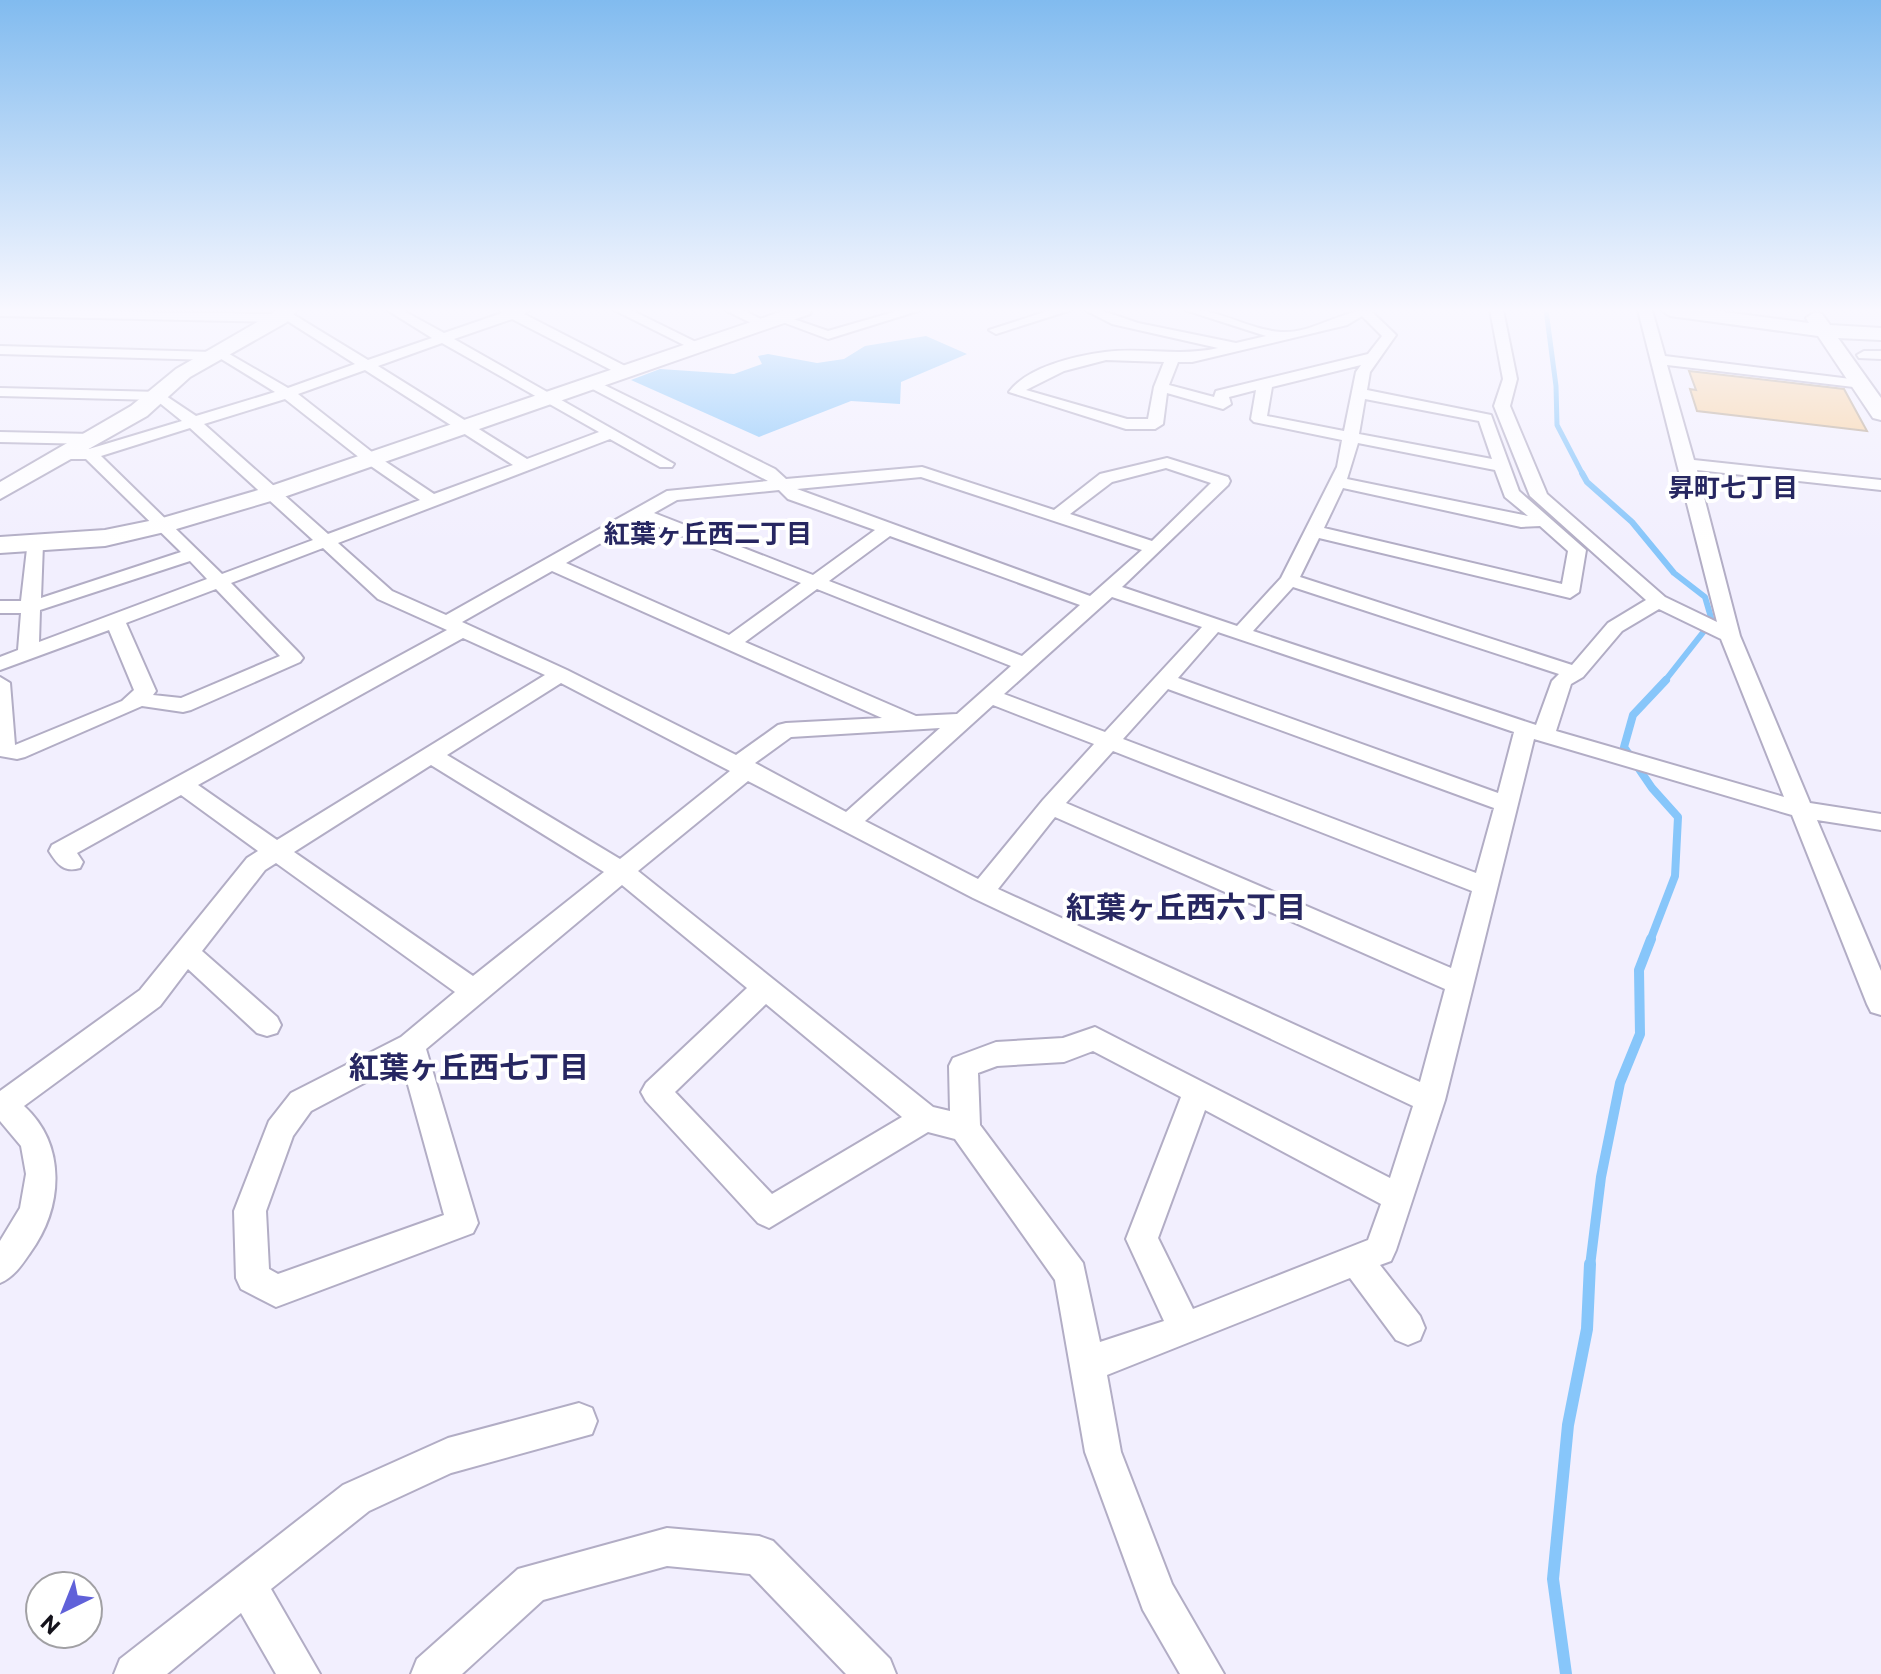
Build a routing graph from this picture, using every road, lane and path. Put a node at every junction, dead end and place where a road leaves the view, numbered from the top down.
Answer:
1 (168, 388) edge
2 (278, 388) edge
3 (301, 388) edge
4 (403, 388) edge
5 (530, 388) edge
6 (572, 388) edge
7 (602, 388) edge
8 (1019, 388) edge
9 (1161, 388) edge
10 (1165, 388) edge
11 (1247, 388) edge
12 (1264, 388) edge
13 (1360, 388) edge
14 (1507, 388) edge
15 (1666, 388) edge
16 (1874, 388) edge
17 (0, 392) edge
18 (287, 393) junction
19 (1359, 393) junction
20 (160, 396) junction
21 (545, 397) junction
22 (1881, 413) edge
23 (192, 421) junction
24 (461, 428) junction
25 (609, 434) junction
26 (1351, 436) junction
27 (0, 437) edge
28 (84, 449) junction
29 (371, 459) junction
30 (666, 464) dead end
31 (1686, 464) junction
32 (526, 466) junction
33 (1501, 466) junction
34 (1338, 482) junction
35 (784, 485) junction
36 (1881, 485) edge
37 (2, 490) edge
38 (273, 493) junction
39 (433, 501) junction
40 (639, 513) junction
41 (1057, 516) junction
42 (1544, 521) junction
43 (164, 525) junction
44 (888, 529) junction
45 (1313, 531) junction
46 (328, 542) junction
47 (34, 544) junction
48 (0, 545) edge
49 (1155, 548) junction
50 (193, 554) junction
51 (550, 563) junction
52 (1289, 580) junction
53 (221, 582) junction
54 (817, 583) junction
55 (1100, 596) junction
56 (1658, 601) junction
57 (0, 607) edge
58 (31, 607) junction
59 (115, 621) junction
60 (1214, 625) junction
61 (452, 628) junction
62 (1240, 634) junction
63 (1730, 636) junction
64 (732, 642) junction
65 (28, 653) junction
66 (0, 664) edge
67 (1025, 664) junction
68 (1576, 673) junction
69 (560, 674) junction
70 (1167, 681) junction
71 (0, 683) edge
72 (989, 696) junction
73 (136, 699) junction
74 (962, 720) junction
75 (913, 723) junction
76 (1535, 732) junction
77 (1108, 742) junction
78 (431, 755) junction
79 (744, 766) junction
80 (182, 785) junction
81 (1506, 804) junction
82 (1051, 806) junction
83 (1802, 810) junction
84 (849, 822) junction
85 (1881, 822) edge
86 (275, 852) junction
87 (71, 862) dead end
88 (624, 873) junction
89 (1485, 886) junction
90 (982, 892) junction
91 (186, 952) junction
92 (1460, 984) junction
93 (765, 988) junction
94 (474, 991) junction
95 (1881, 1004) edge
96 (267, 1025) dead end
97 (411, 1045) junction
98 (1198, 1091) junction
99 (1430, 1100) junction
100 (1, 1106) edge
101 (925, 1118) junction
102 (965, 1128) junction
103 (1399, 1198) junction
104 (1356, 1260) junction
105 (0, 1267) edge
106 (1408, 1328) dead end
107 (1185, 1329) junction
108 (1088, 1364) junction
109 (579, 1421) dead end
110 (246, 1584) junction
111 (135, 1674) edge
112 (299, 1674) edge
113 (432, 1674) edge
114 (875, 1674) edge
115 (1203, 1674) edge

1 - 20 street
2 - 18 street
3 - 18 street
4 - 24 street
5 - 21 street
6 - 21 street
7 - 35 street
8 - 9 street
10 - 11 street
12 - 26 street
13 - 19 street
14 - 56 street
15 - 31 street
16 - 22 street
17 - 20 street
18 - 23 street
18 - 29 street
19 - 26 street
19 - 33 street
20 - 23 street
20 - 28 street
21 - 24 street
21 - 25 street
23 - 28 street
23 - 38 street
24 - 29 street
24 - 32 street
25 - 30 street
25 - 32 street
26 - 33 street
26 - 34 street
27 - 28 street
28 - 37 street
28 - 43 street
29 - 38 street
29 - 39 street
31 - 36 street
31 - 63 street
32 - 39 street
33 - 42 street
34 - 42 street
34 - 45 street
35 - 40 street
35 - 41 street
35 - 44 street
38 - 43 street
38 - 46 street
39 - 46 street
40 - 51 street
40 - 54 street
41 - 49 street
41 - 49 street
42 - 45 street
43 - 47 street
43 - 50 street
44 - 54 street
44 - 55 street
45 - 52 street
46 - 53 street
46 - 61 street
47 - 48 street
47 - 58 street
49 - 55 street
50 - 53 street
50 - 58 street
51 - 61 street
51 - 64 street
52 - 62 street
52 - 68 street
53 - 59 street
53 - 73 street
54 - 64 street
54 - 67 street
55 - 60 street
55 - 67 street
56 - 63 street
56 - 68 street
57 - 58 street
58 - 65 street
59 - 65 street
59 - 73 street
60 - 62 street
60 - 70 street
61 - 69 street
61 - 80 street
62 - 76 street
63 - 83 street
64 - 75 street
65 - 66 street
67 - 72 street
68 - 76 street
69 - 78 street
69 - 79 street
70 - 77 street
70 - 81 street
71 - 73 street
72 - 74 street
72 - 77 street
74 - 75 street
74 - 84 street
75 - 79 street
76 - 81 street
76 - 83 street
77 - 82 street
77 - 89 street
78 - 86 street
78 - 88 street
79 - 84 street
79 - 88 street
80 - 86 street
80 - 87 street
81 - 89 street
82 - 90 street
82 - 92 street
83 - 85 street
83 - 95 street
84 - 90 street
86 - 91 street
86 - 94 street
88 - 93 street
88 - 94 street
89 - 92 street
90 - 99 street
91 - 96 street
91 - 100 street
92 - 99 street
93 - 101 street
93 - 101 street
94 - 97 street
97 - 97 street
98 - 102 street
98 - 103 street
98 - 107 street
99 - 103 street
100 - 105 street
101 - 102 street
102 - 108 street
103 - 104 street
104 - 106 street
104 - 107 street
107 - 108 street
108 - 115 street
109 - 110 street
110 - 111 street
110 - 112 street
113 - 114 street

